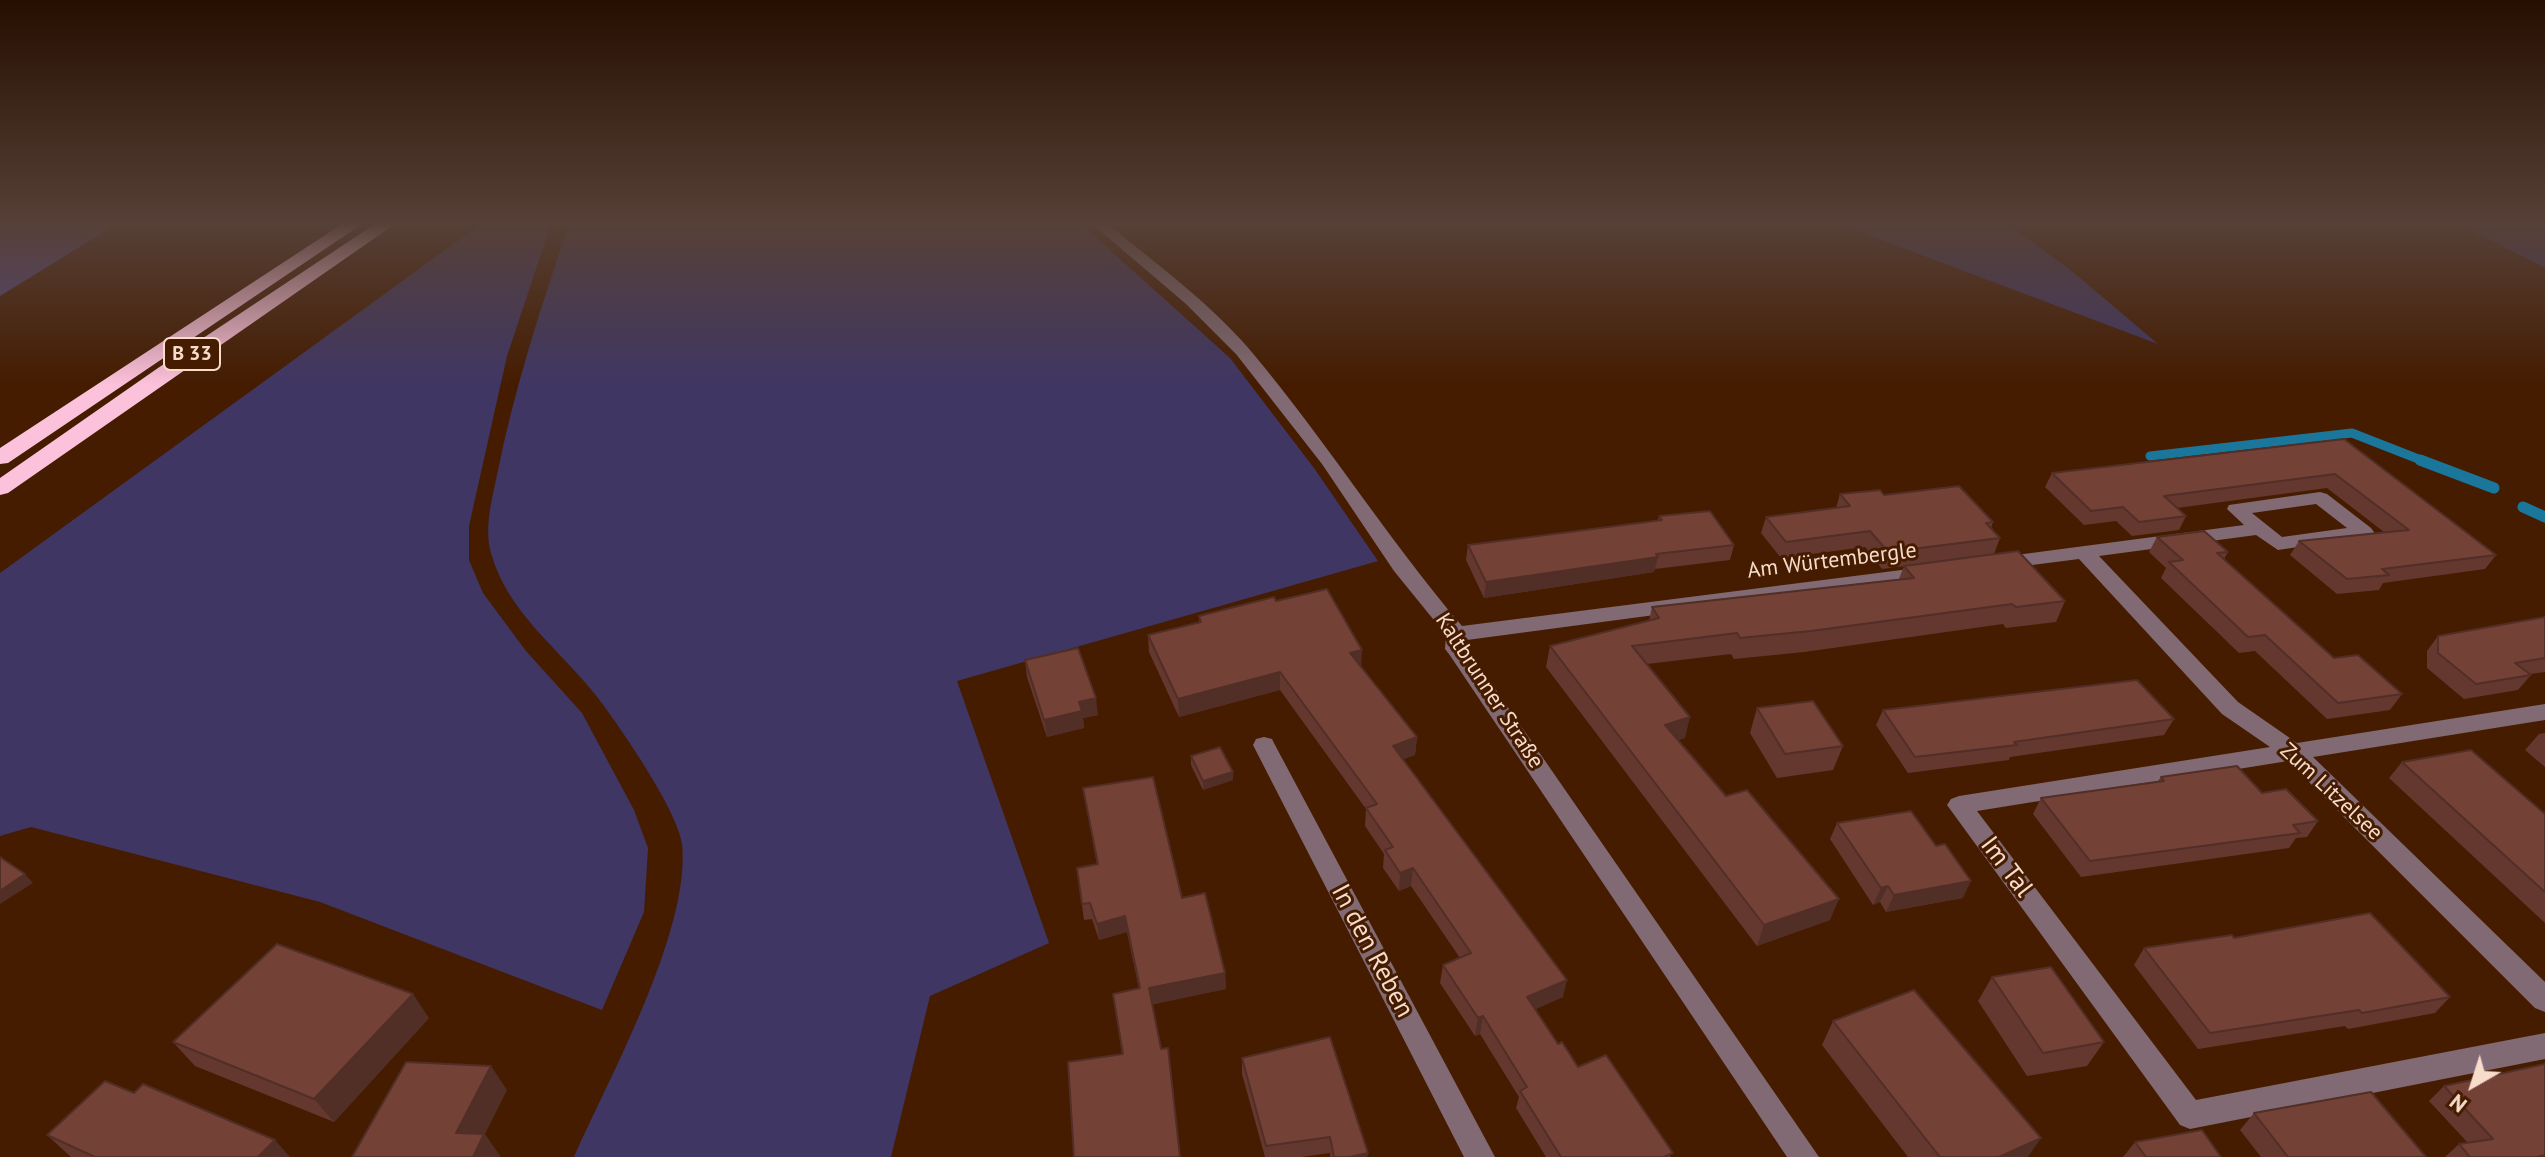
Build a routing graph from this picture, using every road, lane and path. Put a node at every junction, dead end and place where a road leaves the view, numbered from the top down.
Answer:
1 (272, 278) edge
2 (306, 278) edge
3 (1164, 278) edge
4 (0, 458) edge
5 (0, 488) edge
6 (2260, 529) junction
7 (2084, 552) junction
8 (1975, 566) edge
9 (1943, 570) edge
10 (1457, 634) junction
11 (2545, 712) edge
12 (1264, 745) dead end
13 (2293, 752) junction
14 (2545, 1000) edge
15 (2545, 1046) edge
16 (1480, 1157) edge
17 (1804, 1157) edge

1 - 4 highway, B 33
2 - 5 highway, B 33
3 - 10 street, Kaltbrunner Straße
6 - 6 street
6 - 7 street
7 - 8 street
7 - 13 street, Zum Litzelsee
9 - 10 street, Am Würtembergle
10 - 17 street, Kaltbrunner Straße
11 - 13 street, Im Tal
12 - 16 street, In den Reben
13 - 14 street, Zum Litzelsee
13 - 15 street, Im Tal

